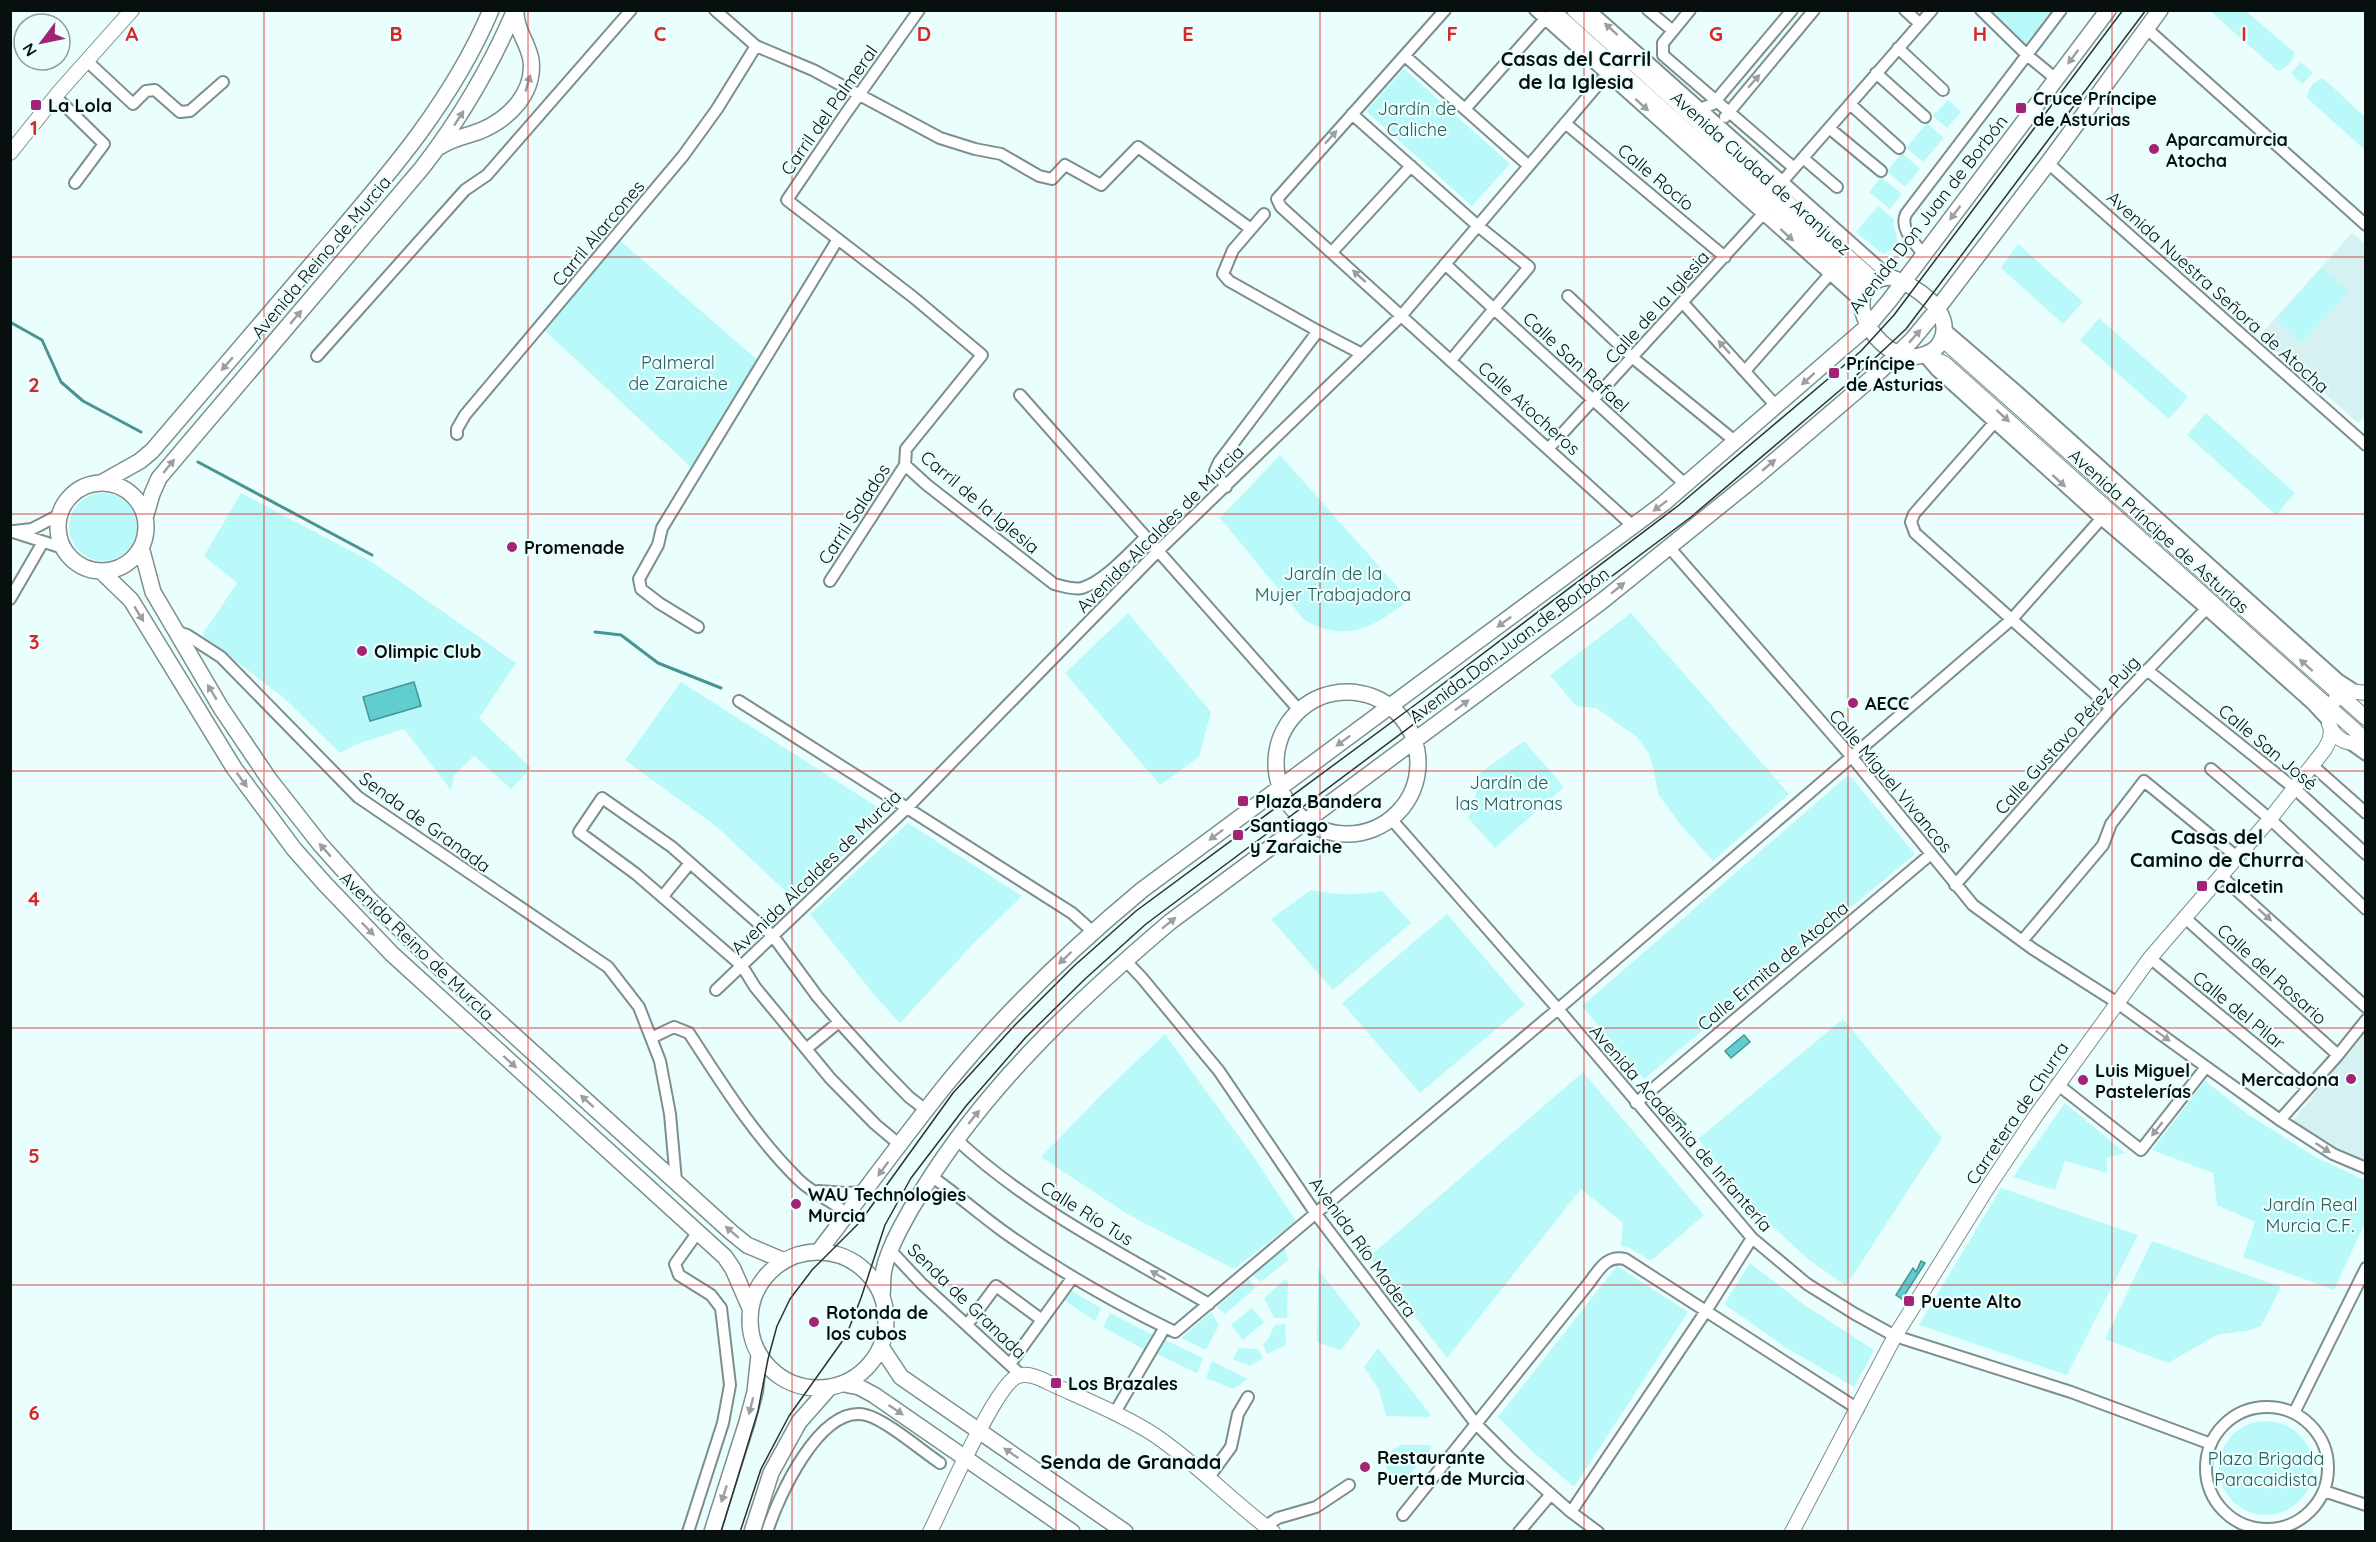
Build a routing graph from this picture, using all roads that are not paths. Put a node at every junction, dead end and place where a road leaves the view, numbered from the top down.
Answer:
1 (132, 10) edge
2 (491, 10) edge
3 (631, 10) edge
4 (715, 10) edge
5 (919, 10) edge
6 (1445, 10) edge
7 (1535, 10) edge
8 (1574, 10) edge
9 (1590, 10) edge
10 (1648, 10) edge
11 (1690, 10) edge
12 (1792, 10) edge
13 (1814, 10) edge
14 (1905, 10) edge
15 (1932, 10) edge
16 (1981, 10) edge
17 (2061, 10) edge
18 (2108, 10) edge
19 (2160, 10) edge
20 (513, 15) edge
21 (1548, 15) edge
22 (1919, 23) junction
23 (2146, 28) junction
24 (1673, 31) junction
25 (479, 35) junction
26 (756, 46) junction
27 (1898, 48) junction
28 (2027, 55) junction
29 (1405, 56) junction
30 (87, 61) junction
31 (1876, 73) junction
32 (1607, 74) junction
33 (2056, 79) junction
34 (223, 82) dead end
35 (1944, 90) dead end
36 (858, 96) junction
37 (56, 97) junction
38 (1716, 101) junction
39 (1850, 104) junction
40 (1465, 109) junction
41 (1700, 109) junction
42 (1728, 111) junction
43 (1352, 114) junction
44 (1925, 117) dead end
45 (1565, 123) junction
46 (1829, 128) junction
47 (1722, 129) junction
48 (1899, 148) dead end
49 (434, 152) junction
50 (10, 153) edge
51 (1803, 158) junction
52 (2048, 163) junction
53 (1411, 166) junction
54 (1529, 166) junction
55 (1794, 168) junction
56 (1881, 171) dead end
57 (1782, 182) junction
58 (75, 183) dead end
59 (1838, 187) dead end
60 (1264, 214) dead end
61 (1763, 214) junction
62 (2366, 225) edge
63 (1478, 226) junction
64 (1251, 228) junction
65 (838, 239) junction
66 (1332, 252) junction
67 (1924, 255) junction
68 (1725, 257) junction
69 (1445, 264) junction
70 (1830, 274) junction
71 (1879, 287) junction
72 (1568, 296) dead end
73 (1683, 303) junction
74 (1937, 309) junction
75 (1495, 310) junction
76 (1402, 315) junction
77 (1868, 326) junction
78 (1318, 331) junction
79 (1944, 334) junction
80 (1362, 354) junction
81 (1898, 354) junction
82 (1924, 355) junction
83 (317, 356) dead end
84 (1633, 358) junction
85 (1452, 359) junction
86 (1745, 371) junction
87 (1020, 395) dead end
88 (1594, 401) junction
89 (1777, 407) junction
90 (1994, 423) junction
91 (457, 434) dead end
92 (1736, 442) junction
93 (2366, 445) edge
94 (1549, 448) junction
95 (905, 465) junction
96 (101, 483) junction
97 (1686, 485) junction
98 (1226, 487) junction
99 (59, 515) junction
100 (145, 518) junction
101 (2101, 519) junction
102 (1633, 526) junction
103 (11, 531) edge
104 (1146, 537) junction
105 (43, 542) junction
106 (141, 547) junction
107 (1669, 547) junction
108 (63, 548) junction
109 (1158, 551) junction
110 (100, 571) junction
111 (830, 581) dead end
112 (10, 600) edge
113 (2206, 609) junction
114 (2012, 619) junction
115 (698, 627) dead end
116 (176, 631) junction
117 (2147, 670) junction
118 (2363, 692) edge
119 (2340, 695) junction
120 (738, 701) dead end
121 (1390, 706) junction
122 (2111, 708) junction
123 (2330, 709) junction
124 (1299, 710) junction
125 (2366, 718) edge
126 (2331, 728) junction
127 (1415, 740) junction
128 (2366, 741) edge
129 (2346, 742) junction
130 (2325, 749) junction
131 (2366, 755) edge
132 (1851, 756) junction
133 (2313, 765) junction
134 (2211, 769) dead end
135 (1280, 788) junction
136 (2294, 788) junction
137 (907, 808) junction
138 (2366, 813) edge
139 (2270, 819) junction
140 (1392, 820) junction
141 (1305, 821) junction
142 (1931, 854) junction
143 (2366, 854) edge
144 (2237, 857) junction
145 (690, 863) junction
146 (2222, 876) junction
147 (1955, 885) junction
148 (663, 896) junction
149 (2366, 909) edge
150 (2184, 917) junction
151 (1092, 931) junction
152 (773, 936) junction
153 (2022, 941) junction
154 (2150, 958) junction
155 (1125, 960) junction
156 (742, 966) junction
157 (716, 990) dead end
158 (2116, 1002) junction
159 (2366, 1007) edge
160 (1558, 1010) junction
161 (2366, 1020) edge
162 (839, 1022) junction
163 (651, 1038) junction
164 (806, 1049) junction
165 (2338, 1055) junction
166 (2206, 1066) junction
167 (2058, 1084) junction
168 (2308, 1088) junction
169 (1636, 1102) junction
170 (926, 1110) junction
171 (2280, 1120) junction
172 (956, 1139) junction
173 (900, 1145) junction
174 (2366, 1168) edge
175 (931, 1176) junction
176 (676, 1181) junction
177 (812, 1191) junction
178 (866, 1192) junction
179 (847, 1214) junction
180 (1316, 1214) junction
181 (698, 1232) junction
182 (1752, 1238) junction
183 (819, 1251) junction
184 (891, 1251) junction
185 (782, 1260) junction
186 (2366, 1268) edge
187 (1073, 1277) junction
188 (882, 1296) junction
189 (1209, 1304) junction
190 (750, 1308) junction
191 (1706, 1311) junction
192 (1042, 1320) junction
193 (968, 1325) junction
194 (1165, 1327) junction
195 (1895, 1336) junction
196 (881, 1347) junction
197 (759, 1355) junction
198 (1010, 1364) junction
199 (1021, 1375) junction
200 (837, 1386) junction
201 (1248, 1397) dead end
202 (1858, 1409) junction
203 (2294, 1413) junction
204 (1114, 1414) junction
205 (1476, 1424) junction
206 (980, 1431) junction
207 (2211, 1444) junction
208 (965, 1458) junction
209 (940, 1463) dead end
210 (1209, 1477) junction
211 (1349, 1485) dead end
212 (2324, 1491) junction
213 (1551, 1494) junction
214 (2366, 1505) edge
215 (1571, 1512) junction
216 (1403, 1515) dead end
217 (2241, 1528) edge
218 (1269, 1529) edge
219 (688, 1532) edge
220 (711, 1532) edge
221 (752, 1532) edge
222 (767, 1532) edge
223 (930, 1532) edge
224 (1072, 1532) edge
225 (1125, 1532) edge
226 (1519, 1532) edge
227 (1598, 1532) edge
228 (1792, 1532) edge

1 - 30 main road
2 - 25 main road, Avenida Reino de Murcia
3 - 83 street
4 - 26 street
5 - 36 street, Carril del Palmeral
6 - 29 street
7 - 21 street
8 - 71 main road, Avenida Ciudad de Aranjuez
41 -> 9 street
10 - 24 street
11 - 24 street
12 - 38 street
42 -> 13 street
14 - 22 street
15 - 22 street
16 - 28 street
17 - 28 street
18 -> 33 main road, Avenida Don Juan de Borbón
19 - 23 main road, Avenida Don Juan de Borbón
20 - 25 main road
49 -> 20 main road, Avenida Reino de Murcia
49 -> 20 main road
21 - 32 street
21 - 40 street
21 - 71 main road, Avenida Ciudad de Aranjuez
22 - 27 street
23 - 52 main road, Avenida Don Juan de Borbón
23 - 62 street
24 - 38 street
25 -> 96 main road, Avenida Reino de Murcia
26 - 36 street
26 - 91 street, Carril Alarcones
27 - 31 street
27 - 35 street
28 - 33 street
28 - 67 street
29 - 40 street
29 - 43 street
30 - 34 street
30 - 37 main road
31 - 39 street
31 - 44 street
32 - 45 street, Avenida Alcaldes de Murcia
32 -> 61 street
33 -> 67 main road, Avenida Don Juan de Borbón
36 - 64 street
36 - 65 street, Carril del Palmeral
37 - 50 main road
37 - 58 street
38 - 41 street
38 - 42 street
39 - 46 street
39 - 48 street
40 - 54 street
41 - 47 street
42 - 47 street
42 - 55 street
43 - 53 street
66 -> 43 street, Calle Atocheros
45 - 54 street, Avenida Alcaldes de Murcia
45 - 68 street, Calle Rocío
46 - 51 street
46 - 56 street
47 - 57 street
100 -> 49 main road, Avenida Reino de Murcia
51 - 55 street
51 - 59 street
52 - 74 main road, Avenida Don Juan de Borbón
52 - 93 street, Avenida Nuestra Señora de Atocha
53 - 63 street
53 - 66 street
54 - 63 street, Avenida Alcaldes de Murcia
55 - 57 street
57 - 71 street
60 - 64 street
61 - 68 street, Calle de la Iglesia
61 -> 70 street
63 - 69 street, Avenida Alcaldes de Murcia
63 - 75 street
64 - 78 street
65 - 95 street, Carril de la Iglesia
65 - 115 street
76 -> 66 street, Calle Atocheros
67 - 71 main road, Avenida Don Juan de Borbón
68 - 73 street, Calle de la Iglesia
69 - 75 street, Calle San Rafael
69 - 76 street, Avenida Alcaldes de Murcia
70 - 71 street
70 - 86 street
71 - 74 main road
71 - 77 main road, Avenida Don Juan de Borbón
71 - 77 main road
72 - 84 street
73 - 84 street, Calle de la Iglesia
86 -> 73 street
74 - 79 main road
81 -> 74 main road, Avenida Don Juan de Borbón
75 - 85 street
75 - 88 street, Calle San Rafael
76 - 80 street, Avenida Alcaldes de Murcia
76 - 85 street, Calle Atocheros
77 - 81 main road
77 -> 89 main road, Avenida Don Juan de Borbón
78 - 80 street
78 - 98 street
79 - 82 main road
79 - 118 street
119 -> 79 main road, Avenida Príncipe de Asturias
80 - 98 street, Avenida Alcaldes de Murcia
81 - 82 main road
107 -> 81 main road, Avenida Don Juan de Borbón
82 - 90 street
82 -> 123 main road, Avenida Príncipe de Asturias
84 - 88 street, Calle de la Iglesia
84 - 92 street
85 - 94 street, Calle Atocheros
86 - 89 street
87 - 104 street
88 - 94 street, Calle de la Iglesia
88 - 97 street, Calle San Rafael
89 - 92 main road, Avenida Don Juan de Borbón
90 -> 101 street
90 - 114 street
92 - 97 main road, Avenida Don Juan de Borbón
94 - 102 street, Calle Atocheros
95 - 104 street, Carril de la Iglesia
95 - 111 street, Carril Salados
96 - 99 main road
96 - 100 main road
97 -> 102 main road, Avenida Don Juan de Borbón
98 - 109 street, Avenida Alcaldes de Murcia
99 - 103 street
99 - 108 main road
100 - 106 main road
101 - 113 street
101 - 114 street
102 -> 121 main road, Avenida Don Juan de Borbón
103 - 105 street
104 - 109 street
105 - 108 street
105 - 112 street
106 - 110 main road
106 - 116 main road, Avenida Reino de Murcia
127 -> 107 main road, Avenida Don Juan de Borbón
107 - 132 street, Calle Miguel Vivancos
108 - 110 main road
109 - 124 street
109 - 137 street, Avenida Alcaldes de Murcia
110 -> 181 main road, Avenida Reino de Murcia
113 - 117 street, Calle Gustavo Pérez Puig
113 - 126 street
114 - 122 street
114 - 132 street
116 - 163 street, Senda de Granada
176 -> 116 main road, Avenida Reino de Murcia
117 - 122 street, Calle Gustavo Pérez Puig
117 - 136 street, Calle San José
118 - 119 main road
119 - 123 main road
119 - 125 main road, Avenida Príncipe de Asturias
120 - 137 street
121 - 124 main road
121 - 127 main road
121 -> 135 main road, Avenida Don Juan de Borbón
122 - 147 street, Calle Gustavo Pérez Puig
123 - 126 main road, Carretera de Churra
123 - 128 main road, Avenida Príncipe de Asturias
124 - 135 main road
126 - 129 main road
126 - 130 main road, Carretera de Churra
127 - 140 main road
127 - 141 main road, Avenida Don Juan de Borbón
128 - 129 main road, Carretera de Churra
129 - 130 main road, Carretera de Churra
129 - 131 street
130 - 133 main road, Carretera de Churra
132 - 142 street, Calle Miguel Vivancos
132 - 160 street
133 - 136 main road, Carretera de Churra
133 - 138 street
134 - 139 street
135 - 141 main road
135 -> 151 main road, Avenida Don Juan de Borbón
136 - 139 main road, Carretera de Churra
136 - 143 street, Calle San José
137 - 151 street
137 - 152 street, Avenida Alcaldes de Murcia
139 - 144 main road, Carretera de Churra
139 - 149 street
140 - 141 main road
140 - 160 street, Avenida Academia de Infantería
155 -> 141 main road, Avenida Don Juan de Borbón
142 - 147 street, Calle Miguel Vivancos
142 - 169 street, Calle Ermita de Atocha
144 - 146 main road, Carretera de Churra
144 - 153 street
145 - 148 street
145 - 148 street
145 - 152 street
146 - 150 main road, Carretera de Churra
146 -> 159 street
147 - 153 street, Calle Miguel Vivancos
148 - 156 street
150 - 154 main road, Carretera de Churra
150 - 165 street, Calle del Rosario
151 -> 170 main road, Avenida Don Juan de Borbón
152 - 156 street, Avenida Alcaldes de Murcia
152 - 162 street
153 - 158 street, Calle Miguel Vivancos
154 - 158 main road, Carretera de Churra
154 - 168 street, Calle del Pilar
172 -> 155 main road, Avenida Don Juan de Borbón
155 - 180 street, Avenida Río Madera
156 - 157 street, Avenida Alcaldes de Murcia
156 - 164 street
158 -> 166 street, Calle Miguel Vivancos
158 - 167 main road, Carretera de Churra
160 - 169 street, Avenida Academia de Infantería
160 - 180 street
161 - 165 street
162 - 164 street
162 - 170 street
163 - 176 street, Senda de Granada
163 - 177 street
164 - 173 street
165 - 168 street
166 -> 167 street
166 - 171 street, Calle Miguel Vivancos
167 - 195 main road, Carretera de Churra
168 - 171 street
169 - 182 street, Avenida Academia de Infantería
170 - 173 main road, Avenida Don Juan de Borbón
171 -> 174 street, Calle Miguel Vivancos
172 - 175 main road, Avenida Don Juan de Borbón
189 -> 172 street, Calle Río Tus
173 -> 178 main road, Avenida Don Juan de Borbón
175 - 184 main road, Avenida Don Juan de Borbón
175 - 187 street
185 -> 176 main road, Avenida Reino de Murcia
177 - 178 street
177 - 179 street
178 - 179 main road, Avenida Don Juan de Borbón
179 - 183 main road, Avenida Don Juan de Borbón
180 - 189 street
180 - 205 street, Avenida Río Madera
181 - 190 main road, Avenida Reino de Murcia
181 - 219 street
182 - 191 street
182 - 195 street, Avenida Academia de Infantería
183 - 185 main road
183 - 188 main road
184 - 188 main road, Avenida Don Juan de Borbón
184 - 193 street, Senda de Granada
185 - 190 main road
186 - 203 street
187 - 192 street
187 - 194 street
188 - 196 main road
189 - 194 street
190 - 197 main road
191 - 202 street
191 - 205 street
191 - 215 street
192 - 193 street
192 - 198 street
193 - 198 street, Senda de Granada
194 - 204 street
195 - 202 main road, Carretera de Churra
195 - 207 street, Avenida Academia de Infantería
196 - 200 main road
196 - 206 main road
197 - 200 main road
197 -> 220 main road
198 - 199 street, Senda de Granada
199 - 204 main road
199 - 206 main road
200 -> 208 main road
200 - 221 main road
201 - 210 street
202 - 228 main road, Carretera de Churra
203 - 207 street
203 - 212 street
204 - 210 main road
205 - 213 street, Avenida Río Madera
205 - 216 street
206 - 208 main road
225 -> 206 main road
207 - 217 street
208 - 223 main road
208 - 224 main road
209 - 222 street
210 - 218 main road
211 - 218 street
212 - 214 street
212 - 217 street
213 - 215 street, Avenida Río Madera
213 - 226 street
215 - 227 street, Avenida Río Madera

